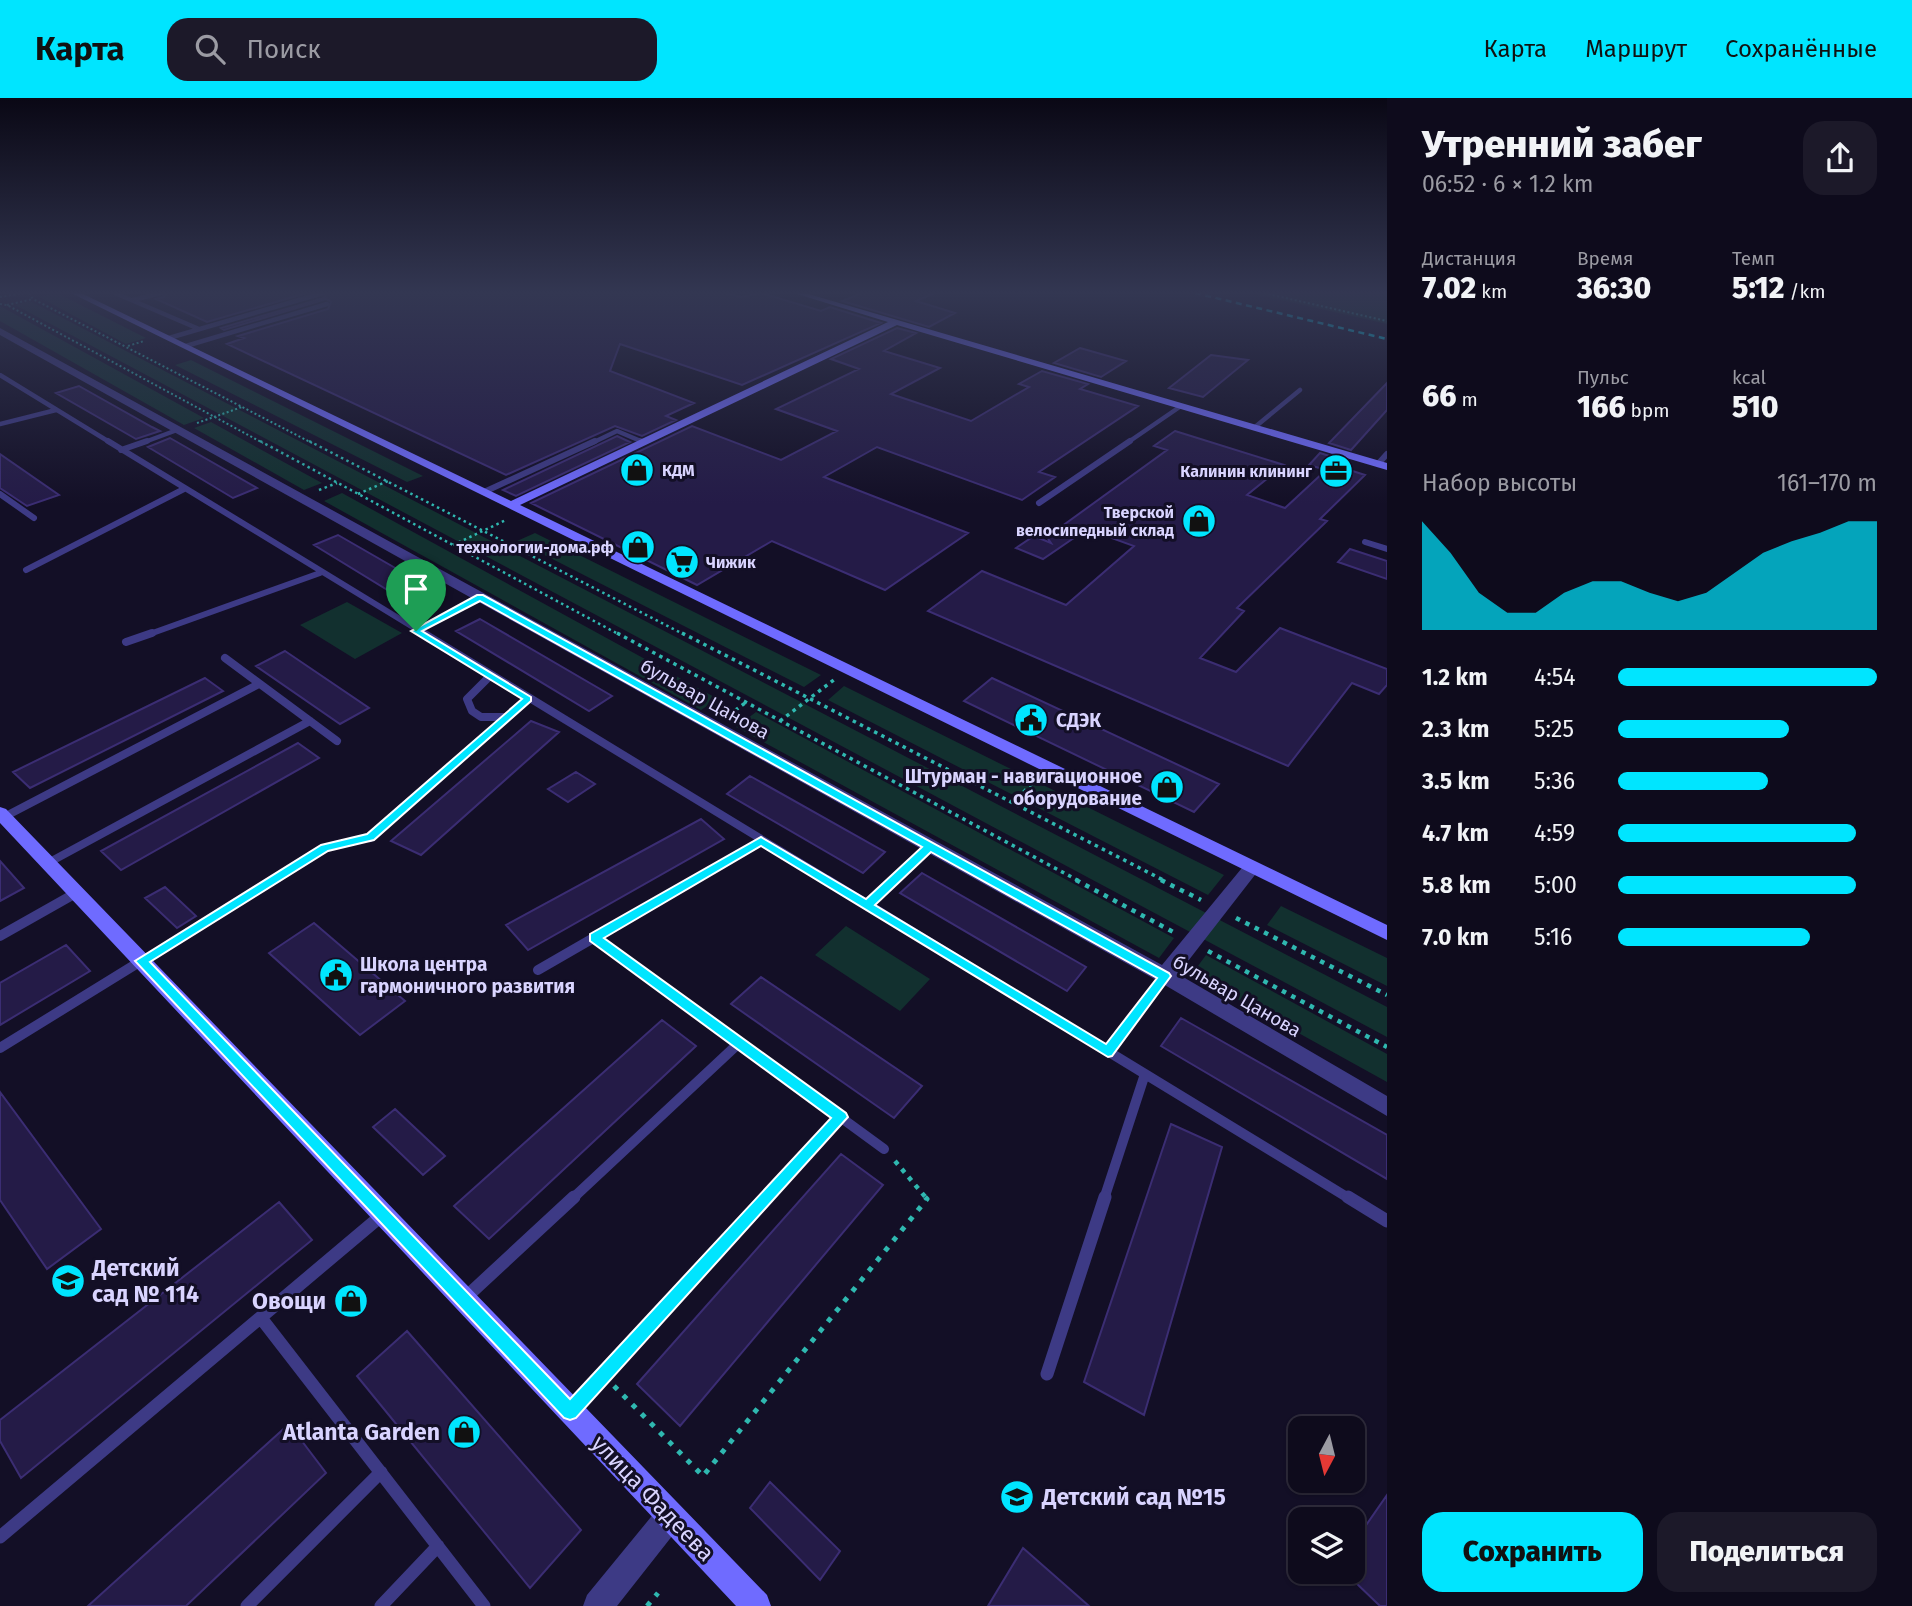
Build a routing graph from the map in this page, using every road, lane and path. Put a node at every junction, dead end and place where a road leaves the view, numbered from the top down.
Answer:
1 (58, 363) edge
2 (115, 363) edge
3 (159, 363) edge
4 (221, 363) edge
5 (809, 363) edge
6 (1036, 363) edge
7 (0, 375) edge
8 (1300, 390) dead end
9 (243, 406) junction
10 (1181, 406) junction
11 (56, 410) junction
12 (214, 417) junction
13 (0, 424) edge
14 (1255, 428) junction
15 (177, 430) junction
16 (643, 442) junction
17 (121, 450) junction
18 (1387, 454) edge
19 (1383, 465) edge
20 (388, 481) junction
21 (184, 489) junction
22 (484, 492) junction
23 (0, 494) edge
24 (358, 494) junction
25 (11, 502) junction
26 (1039, 503) dead end
27 (0, 506) edge
28 (509, 512) junction
29 (34, 518) dead end
30 (483, 531) junction
31 (1365, 542) dead end
32 (453, 545) junction
33 (1387, 549) edge
34 (26, 570) dead end
35 (320, 573) junction
36 (480, 597) junction
37 (416, 631) junction
38 (126, 642) dead end
39 (225, 658) dead end
40 (847, 670) junction
41 (490, 676) junction
42 (259, 684) junction
43 (809, 698) junction
44 (528, 699) junction
45 (508, 717) junction
46 (310, 721) junction
47 (780, 721) junction
48 (337, 741) dead end
49 (1048, 768) junction
50 (1012, 803) junction
51 (2, 815) edge
52 (370, 838) joint
53 (761, 841) junction
54 (930, 846) junction
55 (48, 863) junction
56 (1252, 867) junction
57 (76, 892) junction
58 (867, 905) junction
59 (1219, 909) junction
60 (1387, 933) edge
61 (0, 936) edge
62 (595, 938) junction
63 (1192, 942) junction
64 (141, 961) junction
65 (538, 970) dead end
66 (1165, 976) junction
67 (1387, 995) edge
68 (739, 1043) junction
69 (1387, 1047) edge
70 (0, 1048) edge
71 (1108, 1052) junction
72 (1144, 1074) junction
73 (1387, 1107) edge
74 (841, 1117) junction
75 (884, 1149) joint
76 (383, 1214) junction
77 (1387, 1221) edge
78 (463, 1299) junction
79 (261, 1318) junction
80 (1047, 1374) dead end
81 (603, 1376) junction
82 (570, 1412) junction
83 (381, 1472) junction
84 (670, 1516) junction
85 (0, 1537) edge
86 (438, 1546) junction
87 (658, 1593) dead end
88 (247, 1606) edge
89 (382, 1606) edge
90 (484, 1606) edge
91 (598, 1606) edge
92 (647, 1606) edge
93 (756, 1606) edge

1 - 15 street, бульвар Цанова
2 - 12 path
3 - 9 path
4 - 22 street
5 - 16 street
6 - 10 street
7 - 11 lane
8 - 14 lane
9 - 12 path
9 - 20 path
10 - 14 street
10 - 26 lane
11 - 13 lane
11 - 17 lane
12 - 15 path
12 - 24 path
14 - 19 street
15 - 17 lane
15 - 36 street, бульвар Цанова
16 - 22 lane
16 - 28 street
17 - 21 lane
18 - 19 lane
20 - 24 path
20 - 30 path
21 - 34 lane
21 - 35 lane
22 - 28 street
23 - 25 lane
24 - 32 path
25 - 27 lane
25 - 29 lane
28 - 30 path
28 - 40 street
30 - 32 path
30 - 43 path
31 - 33 lane
32 - 47 path
35 - 37 lane
35 - 38 lane
36 - 37 lane
36 - 54 street, бульвар Цанова
37 - 41 lane
39 - 42 lane
40 - 43 path
40 - 49 street
41 - 44 lane
41 - 45 lane
42 - 46 lane
42 - 51 lane
43 - 47 path
43 - 50 path
44 - 45 lane
44 - 53 lane
45 - 52 lane
46 - 48 lane
46 - 55 lane
47 - 63 path
49 - 50 path
49 - 56 street
50 - 59 path
51 - 55 street, улица Фадеева
52 - 64 path
53 - 58 lane
53 - 62 lane
54 - 58 lane
54 - 66 street, бульвар Цанова
55 - 57 street, улица Фадеева
56 - 59 street
56 - 60 street
57 - 61 lane
57 - 64 street, улица Фадеева
58 - 71 lane
59 - 63 street
59 - 67 path
62 - 65 lane
62 - 68 lane
63 - 66 street
63 - 69 path
64 - 70 lane
64 - 76 street, улица Фадеева
66 - 71 lane
66 - 73 street, бульвар Цанова
68 - 74 lane
68 - 78 lane
71 - 72 lane
72 - 77 lane
72 - 80 lane
74 - 75 lane
74 - 81 lane
75 - 81 path
76 - 78 street, улица Фадеева
76 - 79 lane
78 - 82 street, улица Фадеева
79 - 83 lane
79 - 85 lane
81 - 82 lane
82 - 84 street, улица Фадеева
83 - 86 lane
83 - 88 lane
84 - 91 street
84 - 93 street, улица Фадеева
86 - 89 lane
86 - 90 lane
87 - 92 path

